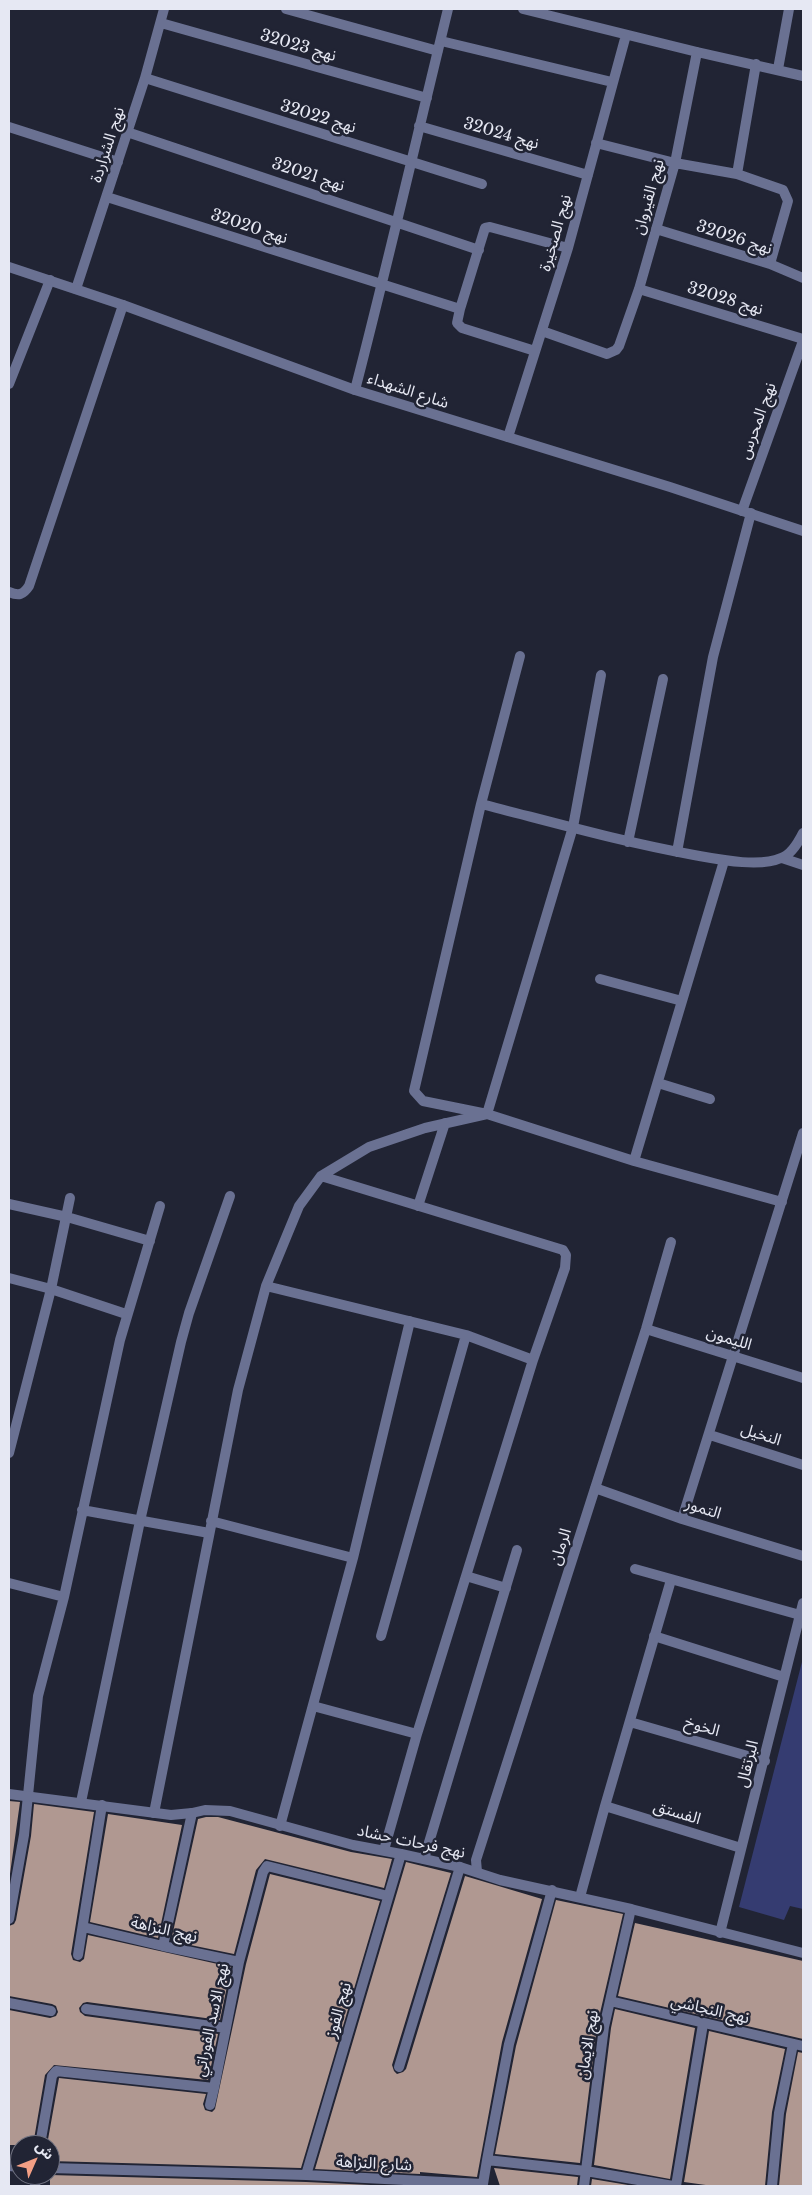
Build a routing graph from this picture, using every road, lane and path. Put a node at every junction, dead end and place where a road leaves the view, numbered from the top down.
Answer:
1 (164, 9) edge
2 (286, 9) edge
3 (448, 9) edge
4 (523, 9) edge
5 (788, 9) edge
6 (535, 10) edge
7 (161, 23) junction
8 (626, 35) junction
9 (439, 46) junction
10 (696, 52) junction
11 (756, 64) junction
12 (778, 69) junction
13 (803, 76) edge
14 (145, 78) junction
15 (612, 82) junction
16 (427, 98) junction
17 (420, 126) junction
18 (9, 127) edge
19 (127, 132) junction
20 (596, 143) junction
21 (410, 161) junction
22 (118, 162) junction
23 (675, 163) junction
24 (737, 174) junction
25 (588, 175) junction
26 (482, 184) dead end
27 (107, 197) junction
28 (398, 221) junction
29 (656, 229) junction
30 (568, 248) junction
31 (478, 250) junction
32 (770, 264) junction
33 (9, 267) edge
34 (803, 278) edge
35 (50, 280) junction
36 (382, 286) junction
37 (76, 289) junction
38 (639, 289) junction
39 (123, 305) junction
40 (460, 309) junction
41 (542, 331) junction
42 (803, 340) edge
43 (535, 351) junction
44 (9, 384) edge
45 (355, 390) junction
46 (508, 437) junction
47 (746, 512) junction
48 (803, 531) edge
49 (9, 592) edge
50 (520, 656) dead end
51 (601, 675) dead end
52 (663, 680) dead end
53 (482, 804) junction
54 (572, 828) junction
55 (803, 833) edge
56 (628, 842) junction
57 (677, 852) junction
58 (782, 858) junction
59 (724, 861) junction
60 (803, 865) edge
61 (600, 980) dead end
62 (682, 1001) junction
63 (658, 1083) junction
64 (710, 1099) dead end
65 (486, 1114) junction
66 (445, 1123) junction
67 (803, 1133) edge
68 (634, 1161) junction
69 (320, 1176) junction
70 (230, 1196) dead end
71 (70, 1198) dead end
72 (782, 1202) junction
73 (9, 1204) edge
74 (160, 1206) dead end
75 (418, 1206) junction
76 (67, 1217) junction
77 (150, 1240) junction
78 (671, 1242) dead end
79 (9, 1278) edge
80 (266, 1286) junction
81 (51, 1289) junction
82 (126, 1314) junction
83 (410, 1321) junction
84 (646, 1329) junction
85 (466, 1336) junction
86 (734, 1356) junction
87 (533, 1360) junction
88 (803, 1378) edge
89 (710, 1435) junction
90 (9, 1453) edge
91 (803, 1465) edge
92 (595, 1488) junction
93 (82, 1510) junction
94 (682, 1518) junction
95 (211, 1521) junction
96 (140, 1522) junction
97 (209, 1533) junction
98 (517, 1550) dead end
99 (803, 1556) edge
100 (353, 1558) junction
101 (635, 1569) dead end
102 (466, 1576) junction
103 (671, 1580) junction
104 (9, 1584) edge
105 (506, 1588) junction
106 (64, 1597) junction
107 (803, 1603) edge
108 (800, 1615) junction
109 (381, 1636) dead end
110 (654, 1636) junction
111 (784, 1677) junction
112 (313, 1706) junction
113 (630, 1722) junction
114 (417, 1734) junction
115 (765, 1761) junction
116 (9, 1794) edge
117 (28, 1796) junction
118 (81, 1802) junction
119 (102, 1805) junction
120 (605, 1806) junction
121 (154, 1813) junction
122 (192, 1814) junction
123 (280, 1826) junction
124 (742, 1848) junction
125 (384, 1850) junction
126 (401, 1854) junction
127 (424, 1859) junction
128 (460, 1867) junction
129 (477, 1872) junction
130 (552, 1890) junction
131 (388, 1896) junction
132 (580, 1897) junction
133 (631, 1909) junction
134 (9, 1919) edge
135 (83, 1927) junction
136 (720, 1933) junction
137 (163, 1946) junction
138 (803, 1954) edge
139 (78, 1956) dead end
140 (239, 1962) junction
141 (610, 2001) junction
142 (9, 2003) edge
143 (86, 2009) dead end
144 (51, 2011) dead end
145 (703, 2024) junction
146 (226, 2028) junction
147 (798, 2045) edge
148 (399, 2067) dead end
149 (214, 2088) junction
150 (210, 2105) dead end
151 (42, 2135) edge
152 (487, 2160) junction
153 (60, 2168) edge
154 (586, 2171) junction
155 (306, 2175) junction
156 (484, 2185) edge
157 (584, 2186) edge
158 (674, 2186) edge
159 (772, 2186) edge

1 - 7 street, نهج الشراردة
2 - 9 street
3 - 9 street
4 - 6 street
5 - 12 street
6 - 8 street
7 - 14 street, نهج الشراردة
7 - 16 street, نهج 32023
8 - 10 street
8 - 15 street, نهج الصخيرة
9 - 15 street
9 - 16 street
10 - 11 street
10 - 23 street, نهج القيروان
11 - 12 street
11 - 24 street
12 - 13 street
14 - 19 street, نهج الشراردة
14 - 21 street, نهج 32022
15 - 20 street, نهج الصخيرة
16 - 17 street
17 - 21 street
17 - 25 street, نهج 32024
18 - 22 street
19 - 22 street, نهج الشراردة
19 - 28 street, نهج 32021
20 - 23 street
20 - 25 street, نهج الصخيرة
21 - 26 street, نهج 32022
21 - 28 street
22 - 27 street, نهج الشراردة
23 - 24 street
23 - 29 street, نهج القيروان
24 - 32 street
25 - 30 street, نهج الصخيرة
27 - 36 street, نهج 32020
27 - 37 street, نهج الشراردة
28 - 31 street, نهج 32021
28 - 36 street
29 - 32 street, نهج 32026
29 - 38 street, نهج القيروان
30 - 31 street
30 - 41 street, نهج الصخيرة
31 - 40 street
32 - 34 street, نهج 32026
33 - 35 street, شارع الشهداء
35 - 37 street, شارع الشهداء
35 - 44 street
36 - 40 street, نهج 32020
36 - 45 street
37 - 39 street, شارع الشهداء
38 - 41 street, نهج القيروان
38 - 42 street, نهج 32028
39 - 45 street, شارع الشهداء
39 - 49 street
40 - 43 street
41 - 43 street, نهج الصخيرة
42 - 47 street, نهج المحرس
43 - 46 street, نهج الصخيرة
45 - 46 street, شارع الشهداء
46 - 47 street, شارع الشهداء
47 - 48 street, شارع الشهداء
47 - 57 street, نهج المحرس
50 - 53 street
51 - 54 street
52 - 56 street
53 - 54 street
53 - 65 street
54 - 56 street
54 - 65 street
55 - 58 street
56 - 57 street
57 - 59 street
58 - 59 street
58 - 60 street
59 - 62 street
61 - 62 street
62 - 63 street
63 - 64 street
63 - 68 street
65 - 66 street
65 - 68 street
66 - 69 street
66 - 75 street
67 - 72 street
68 - 72 street
69 - 75 street
69 - 80 street
70 - 96 street
71 - 76 street
72 - 86 street
73 - 76 street
74 - 77 street
75 - 87 street
76 - 77 street
76 - 81 street
77 - 82 street
78 - 84 street, الرمان
79 - 81 street
80 - 83 street
80 - 95 street
81 - 82 street
81 - 90 street
82 - 93 street
83 - 85 street
83 - 100 street
84 - 86 street, الليمون
84 - 92 street, الرمان
85 - 87 street
85 - 109 street
86 - 88 street, الليمون
86 - 89 street
87 - 102 street
89 - 91 street, النخيل
89 - 94 street
92 - 94 street, التمور
92 - 129 street, الرمان
93 - 96 street
93 - 106 street
94 - 99 street, التمور
95 - 97 street
95 - 100 street
96 - 97 street
96 - 118 street
97 - 121 street
98 - 105 street
100 - 112 street
101 - 103 street
102 - 105 street
102 - 114 street
103 - 108 street
103 - 110 street
104 - 106 street
105 - 127 street
106 - 117 street
107 - 108 street, البرتقال
108 - 111 street, البرتقال
110 - 111 street
110 - 113 street
111 - 115 street, البرتقال
112 - 114 street
112 - 123 street
113 - 115 street, الخوخ
113 - 120 street
114 - 125 street
115 - 124 street, البرتقال
116 - 117 street, نهج فرحات حشاد
117 - 118 street, نهج فرحات حشاد
117 - 134 street
118 - 119 street, نهج فرحات حشاد
119 - 121 street, نهج فرحات حشاد
119 - 135 street
120 - 124 street, الفستق
120 - 132 street
121 - 122 street, نهج فرحات حشاد
122 - 123 street, نهج فرحات حشاد
122 - 137 street
123 - 125 street, نهج فرحات حشاد
124 - 136 street, البرتقال
125 - 126 street, نهج فرحات حشاد
126 - 127 street, نهج فرحات حشاد
126 - 131 street, نهج الفوز
127 - 128 street, نهج فرحات حشاد
128 - 129 street, نهج فرحات حشاد
128 - 148 street
129 - 130 street, نهج فرحات حشاد
130 - 132 street, نهج فرحات حشاد
130 - 152 street, شارع النزاهة
131 - 140 street, نهج الاسد الفوراتي
131 - 155 street, نهج الفوز
132 - 133 street, نهج فرحات حشاد
133 - 136 street, نهج فرحات حشاد
133 - 141 street, نهج الايمان
135 - 137 street, نهج النزاهة
135 - 139 street
136 - 138 street, نهج فرحات حشاد
137 - 140 street, نهج النزاهة
140 - 146 street, نهج الاسد الفوراتي
141 - 145 street, نهج النجاشي
141 - 154 street, نهج الايمان
142 - 144 street
143 - 146 street
145 - 147 street, نهج النجاشي
145 - 158 street
146 - 149 street, نهج الاسد الفوراتي
147 - 159 street
149 - 150 street
149 - 151 street, نهج الاسد الفوراتي
152 - 154 street
152 - 156 street, شارع النزاهة
153 - 155 street, شارع النزاهة
154 - 157 street, نهج الايمان
154 - 158 street
155 - 156 street, شارع النزاهة

